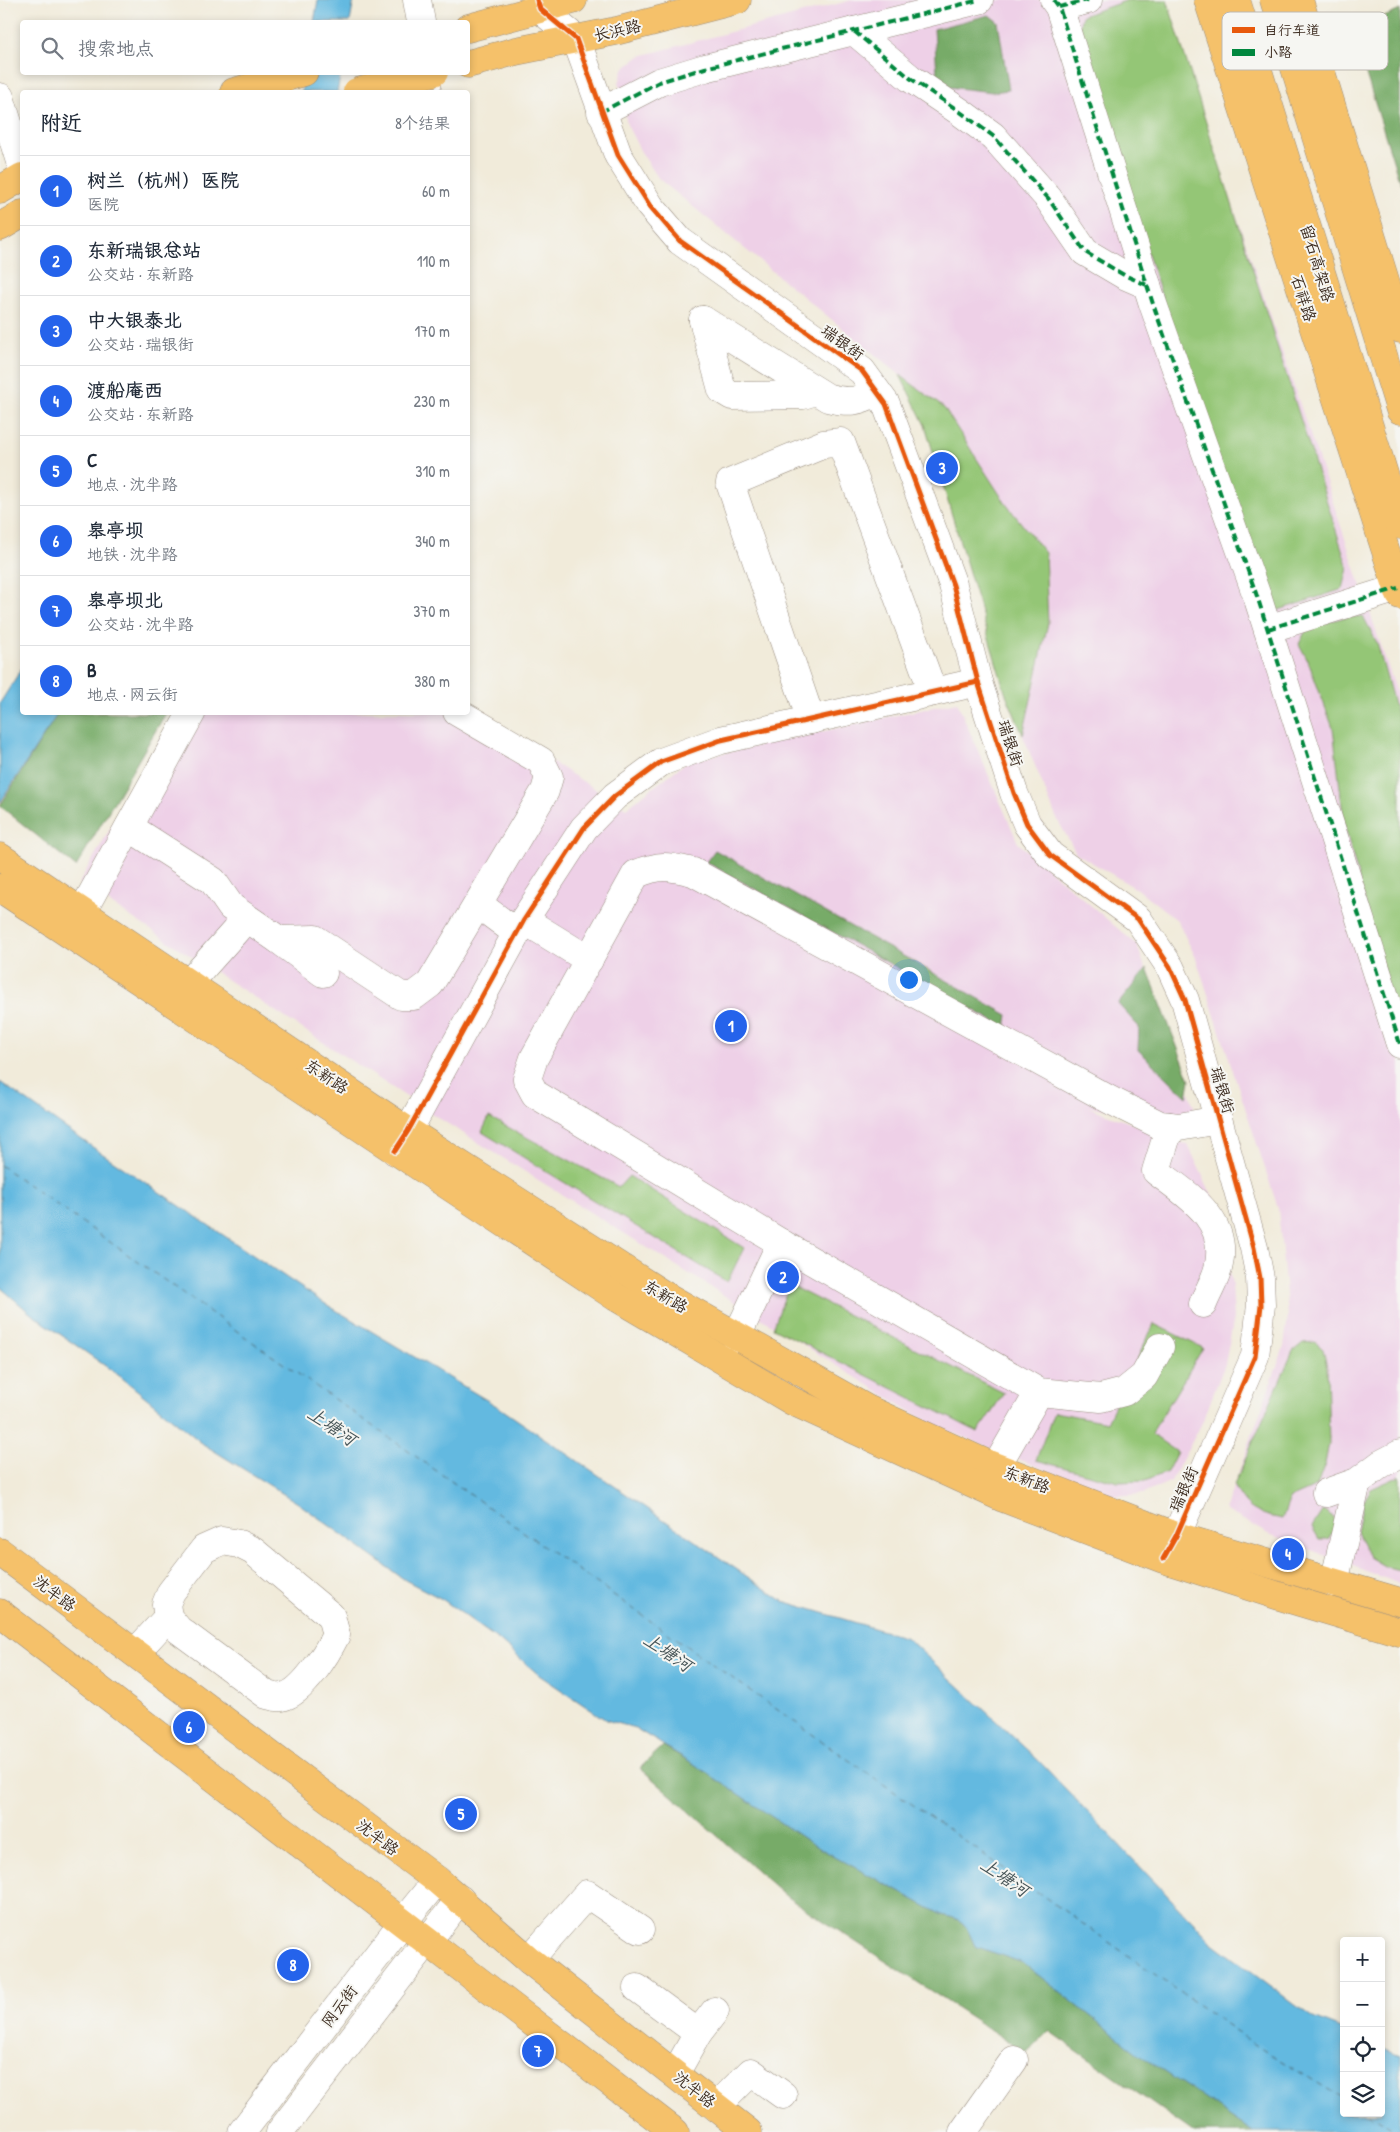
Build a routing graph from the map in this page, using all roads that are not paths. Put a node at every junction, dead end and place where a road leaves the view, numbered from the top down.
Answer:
1 (417, 0) edge
2 (573, 0) edge
3 (737, 0) edge
4 (980, 0) edge
5 (1088, 0) edge
6 (1208, 0) edge
7 (1236, 0) edge
8 (1274, 0) edge
9 (1299, 0) edge
10 (539, 4) edge
11 (1056, 4) edge
12 (1240, 12) edge
13 (1278, 12) edge
14 (1303, 12) edge
15 (421, 20) edge
16 (470, 27) edge
17 (854, 31) junction
18 (576, 39) junction
19 (1222, 43) edge
20 (470, 63) edge
21 (1231, 70) edge
22 (1258, 70) edge
23 (1296, 70) edge
24 (1320, 70) edge
25 (294, 75) edge
26 (422, 75) edge
27 (429, 75) edge
28 (241, 90) edge
29 (365, 90) edge
30 (426, 90) edge
31 (0, 98) edge
32 (601, 112) junction
33 (20, 162) edge
34 (20, 178) edge
35 (0, 190) edge
36 (20, 215) edge
37 (0, 227) edge
38 (1147, 285) junction
39 (1400, 329) edge
40 (816, 391) dead end
41 (877, 392) junction
42 (1400, 410) edge
43 (1400, 526) edge
44 (1399, 592) edge
45 (1268, 629) junction
46 (978, 682) junction
47 (933, 692) junction
48 (190, 715) edge
49 (462, 715) edge
50 (811, 720) junction
51 (129, 826) junction
52 (0, 857) edge
53 (0, 888) edge
54 (478, 904) junction
55 (82, 912) junction
56 (246, 919) junction
57 (520, 926) junction
58 (279, 940) junction
59 (589, 960) junction
60 (323, 973) dead end
61 (189, 983) junction
62 (1400, 1044) edge
63 (1218, 1120) junction
64 (1170, 1126) junction
65 (402, 1141) junction
66 (781, 1243) junction
67 (1203, 1304) dead end
68 (736, 1338) junction
69 (1160, 1347) dead end
70 (1039, 1392) junction
71 (1400, 1454) edge
72 (996, 1467) junction
73 (1356, 1482) junction
74 (1326, 1493) dead end
75 (1170, 1547) junction
76 (0, 1552) edge
77 (1334, 1583) junction
78 (1400, 1602) edge
79 (0, 1613) edge
80 (168, 1617) junction
81 (1400, 1632) edge
82 (135, 1653) junction
83 (437, 1880) junction
84 (460, 1899) junction
85 (402, 1922) junction
86 (640, 1930) dead end
87 (427, 1941) junction
88 (529, 1960) junction
89 (637, 1988) dead end
90 (715, 2011) dead end
91 (698, 2033) junction
92 (1014, 2060) dead end
93 (675, 2074) junction
94 (783, 2095) dead end
95 (716, 2106) junction
96 (242, 2132) edge
97 (280, 2132) edge
98 (675, 2132) edge
99 (748, 2132) edge
100 (963, 2132) edge

1 - 15 street
2 - 10 main road
3 - 18 main road, 长浜路
4 - 17 street
5 - 11 street
6 - 19 main road, 石祥路
7 - 12 main road, 留石高架路
8 - 13 main road
9 - 14 main road
10 - 16 main road
10 - 18 street
11 - 38 street
17 - 32 street
17 - 38 street
18 - 20 main road, 长浜路
18 - 32 street, 瑞银街
21 - 44 main road, 石祥路
22 - 43 main road, 留石高架路
23 - 42 main road
24 - 39 main road
25 - 28 main road
26 - 29 main road, bridge
27 - 30 street
31 - 33 street
32 - 41 street, 瑞银街
34 - 35 main road
36 - 37 main road
38 - 45 street
40 - 41 street
41 - 46 street, 瑞银街
44 - 45 street
45 - 62 street
46 - 47 street
46 - 63 street, 瑞银街
47 - 50 street
47 - 50 street
48 - 51 street
49 - 54 street
50 - 57 street
51 - 55 street
51 - 56 street
52 - 55 main road, 东新路
53 - 65 main road, 东新路
54 - 57 street
54 - 58 street
55 - 61 main road, 东新路
56 - 58 street
56 - 61 street
57 - 59 street
57 - 65 street
58 - 60 street
59 - 64 street
59 - 66 street
61 - 65 main road, 东新路
63 - 64 street
63 - 75 street, 瑞银街
64 - 67 street
65 - 68 main road, 东新路
65 - 75 main road, 东新路
66 - 68 street
66 - 70 street
68 - 72 main road, 东新路
69 - 70 street
70 - 72 street
71 - 73 street
72 - 75 main road, 东新路
73 - 74 street
73 - 77 street
75 - 77 main road, 东新路
75 - 81 main road, 东新路
76 - 82 main road, 沈半路
77 - 78 main road, 东新路
79 - 85 main road
80 - 80 street
80 - 82 street
82 - 83 main road, 沈半路
83 - 84 main road, 沈半路
83 - 85 street, 网云街
84 - 87 street, 网云街
84 - 88 main road, 沈半路
85 - 87 main road
85 - 96 street, 网云街
86 - 88 street
87 - 97 street, 网云街
87 - 98 main road
88 - 93 main road, 沈半路
89 - 91 street
90 - 91 street
91 - 93 street
92 - 100 street
93 - 95 main road, 沈半路
94 - 95 street
95 - 99 main road, 沈半路

